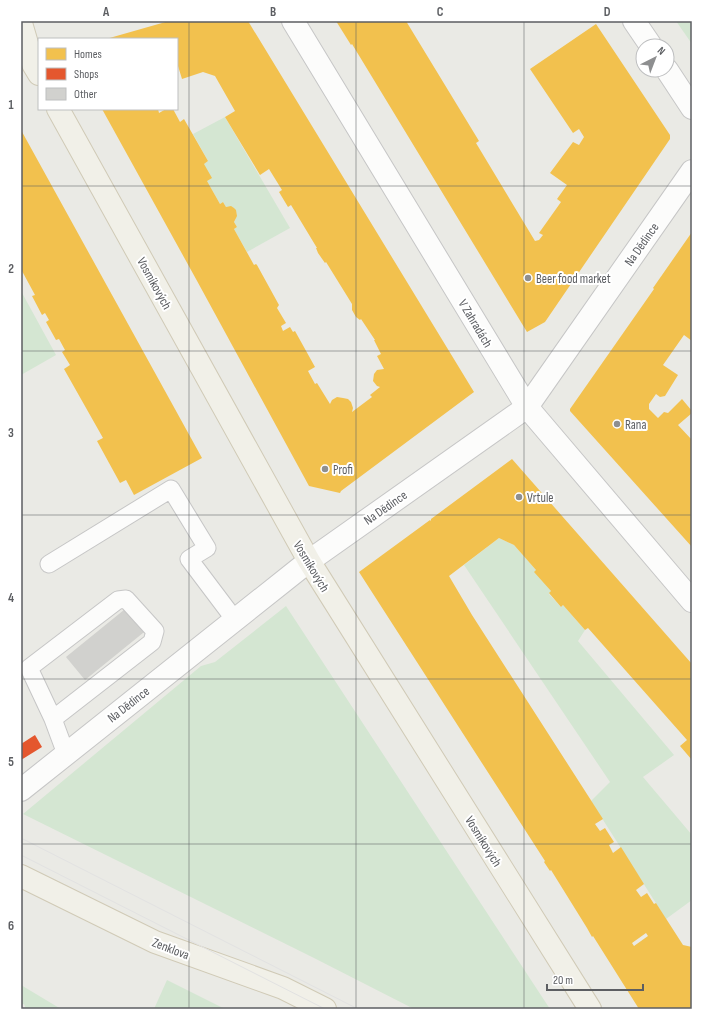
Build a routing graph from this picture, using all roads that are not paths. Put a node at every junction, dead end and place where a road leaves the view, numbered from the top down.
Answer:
1 (293, 21) edge
2 (634, 21) edge
3 (21, 23) edge
4 (646, 38) edge
5 (38, 72) edge
6 (672, 78) edge
7 (692, 108) edge
8 (59, 110) edge
9 (692, 171) edge
10 (527, 407) junction
11 (309, 561) junction
12 (49, 564) dead end
13 (692, 601) edge
14 (236, 620) junction
15 (53, 719) junction
16 (66, 754) junction
17 (21, 790) edge
18 (21, 876) edge
19 (325, 1009) edge
20 (590, 1009) edge

1 - 10 street, V Zahradách
2 - 4 street
3 - 5 main road
6 - 7 street
8 - 11 main road, Vosmíkových
9 - 10 street, Na Dědince
10 - 11 street, Na Dědince
10 - 13 street, V Zahradách
11 - 14 street, Na Dědince
11 - 20 main road, Vosmíkových
12 - 14 lane
14 - 16 street, Na Dědince
15 - 15 lane
15 - 16 lane
16 - 17 street, Na Dědince
18 - 19 main road, Zenklova

